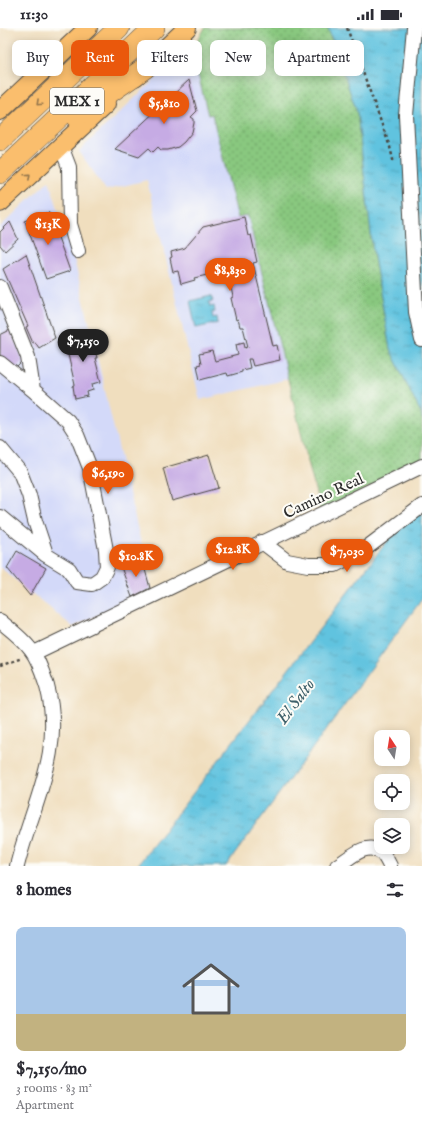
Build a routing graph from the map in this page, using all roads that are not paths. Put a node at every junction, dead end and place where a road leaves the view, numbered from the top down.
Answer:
1 (88, 28) edge
2 (119, 28) edge
3 (154, 28) edge
4 (187, 28) edge
5 (414, 28) edge
6 (174, 40) edge
7 (137, 74) edge
8 (137, 75) edge
9 (0, 111) edge
10 (0, 140) edge
11 (61, 146) junction
12 (15, 159) junction
13 (0, 173) edge
14 (0, 203) edge
15 (78, 251) dead end
16 (0, 287) edge
17 (422, 340) edge
18 (0, 363) edge
19 (33, 390) junction
20 (0, 448) edge
21 (422, 466) edge
22 (422, 506) edge
23 (0, 517) edge
24 (262, 542) junction
25 (46, 555) junction
26 (0, 621) edge
27 (34, 653) junction
28 (17, 866) edge
29 (337, 866) edge
30 (390, 866) edge

1 - 9 main road
2 -> 10 highway, MEX 1
3 - 12 highway, MEX 1
4 - 6 main road
5 - 17 street
7 - 12 highway
8 - 11 main road
14 -> 11 main road
11 - 15 street
12 - 13 highway, MEX 1
16 - 19 street
18 - 19 street
19 - 25 street
20 - 25 street
21 - 24 street, Camino Real
22 - 24 street
23 - 25 street
24 - 27 street, Camino Real
26 - 27 street
27 - 28 street
29 - 30 street

